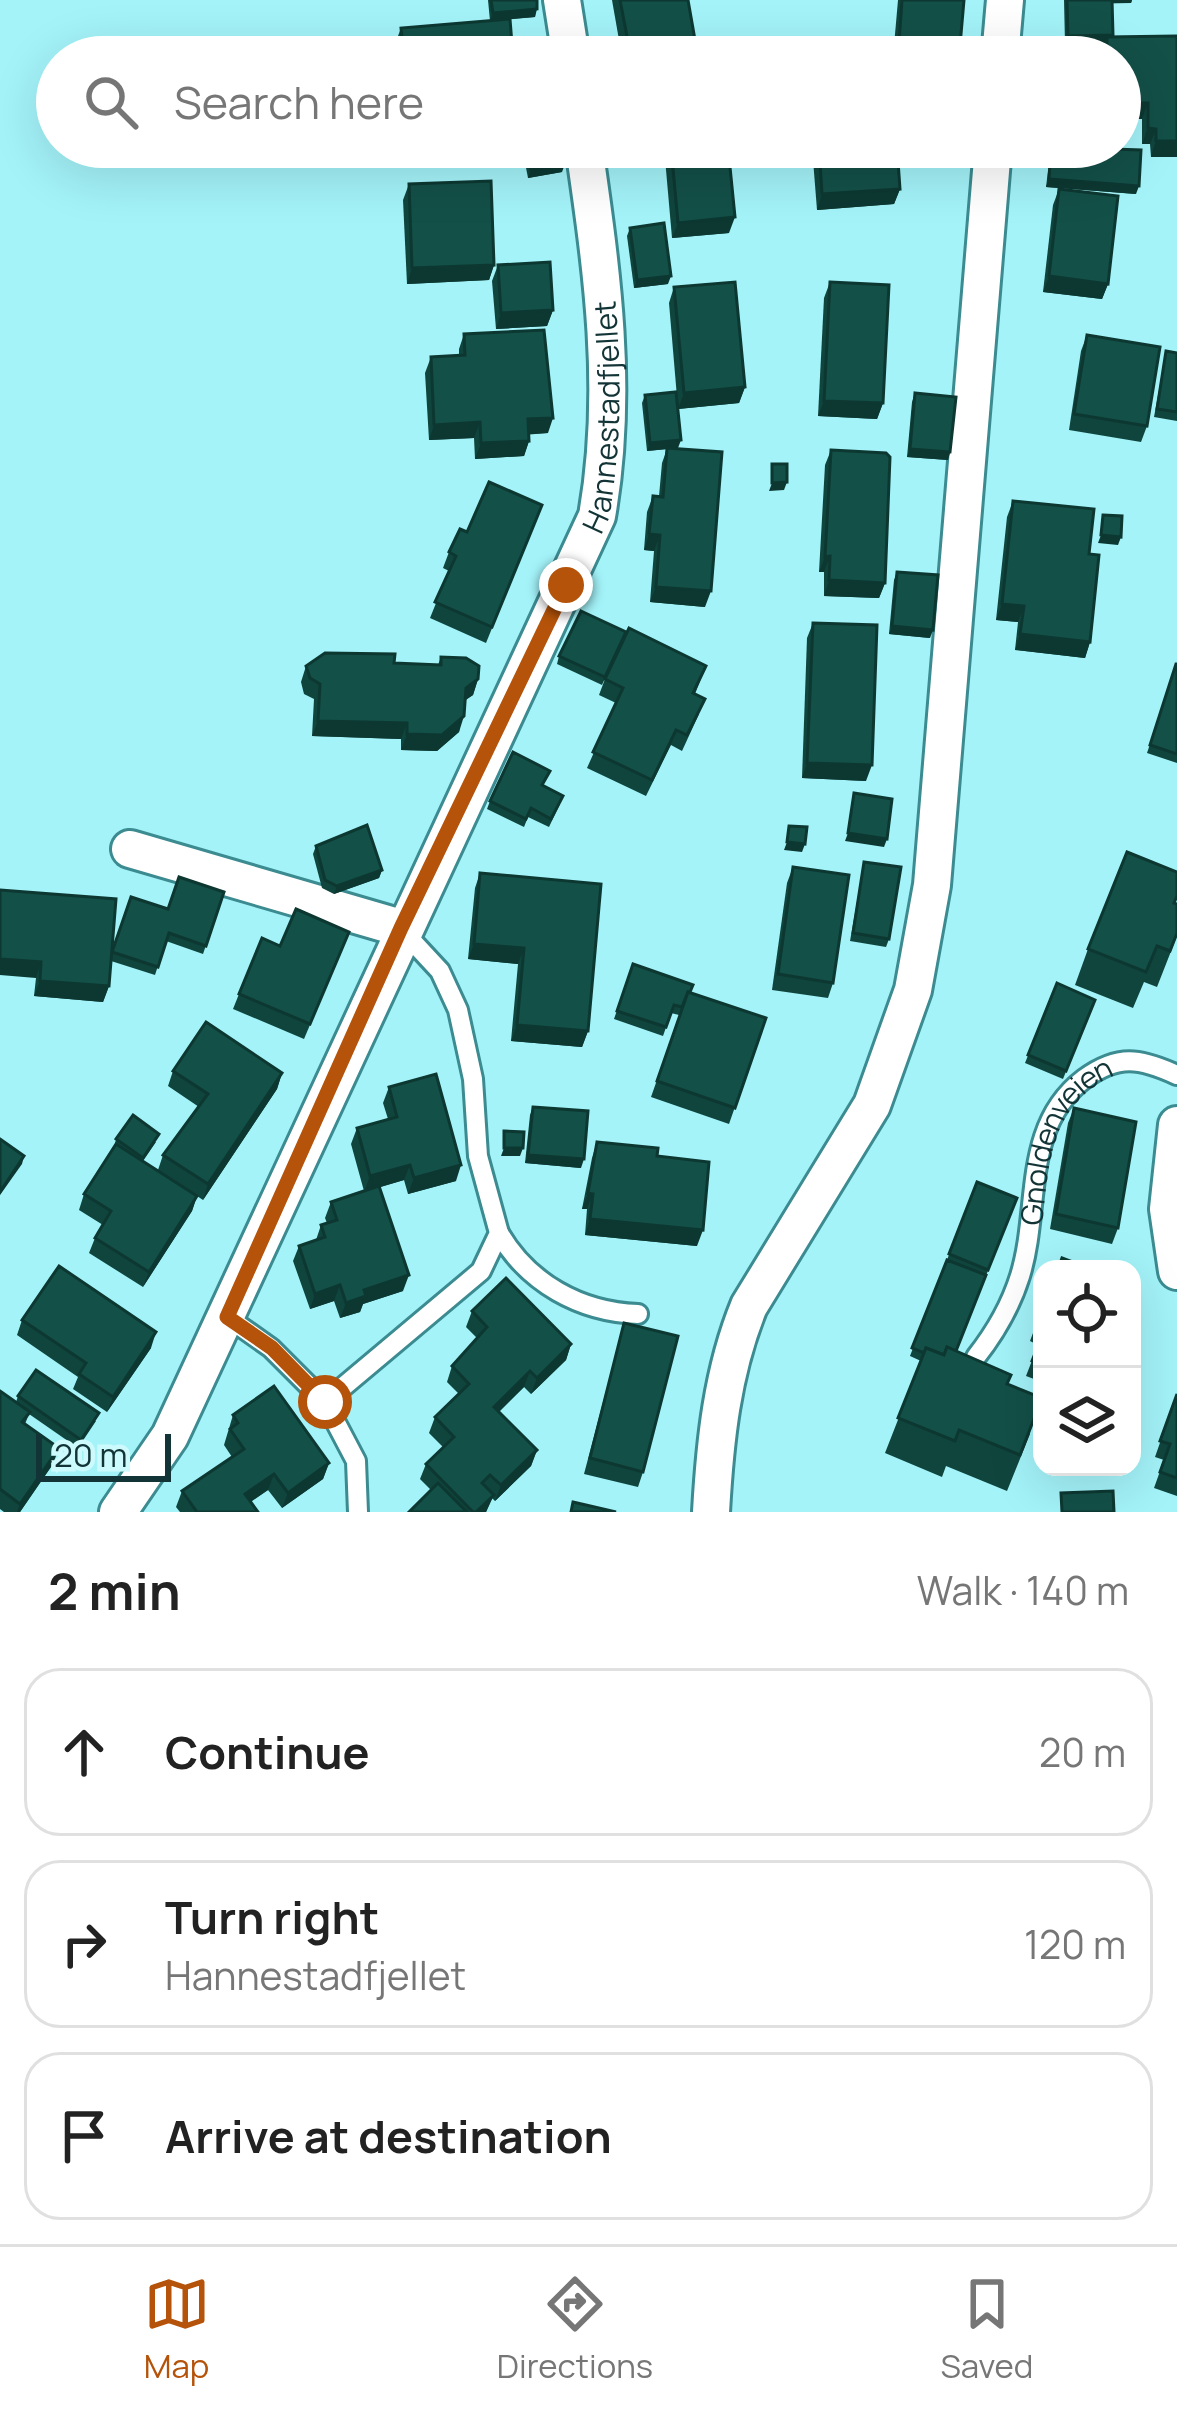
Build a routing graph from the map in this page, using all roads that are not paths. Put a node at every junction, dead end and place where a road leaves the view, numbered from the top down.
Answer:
1 (562, 0) edge
2 (1005, 0) edge
3 (568, 36) edge
4 (1002, 36) edge
5 (587, 168) edge
6 (991, 168) edge
7 (130, 849) dead end
8 (401, 928) junction
9 (1177, 1075) edge
10 (1177, 1125) edge
11 (500, 1233) junction
12 (1177, 1271) edge
13 (638, 1314) dead end
14 (227, 1317) junction
15 (976, 1357) edge
16 (325, 1402) junction
17 (118, 1512) edge
18 (358, 1512) edge
19 (711, 1512) edge

1 - 3 street
2 - 4 street
5 - 8 street, Hannestadfjellet
6 - 19 street
7 - 8 street
8 - 11 lane
8 - 14 street, Hannestadfjellet
9 - 15 lane, Gnoldenveien
10 - 12 street
11 - 13 lane
11 - 16 lane
14 - 16 lane
14 - 17 street, Hannestadfjellet
16 - 18 lane

